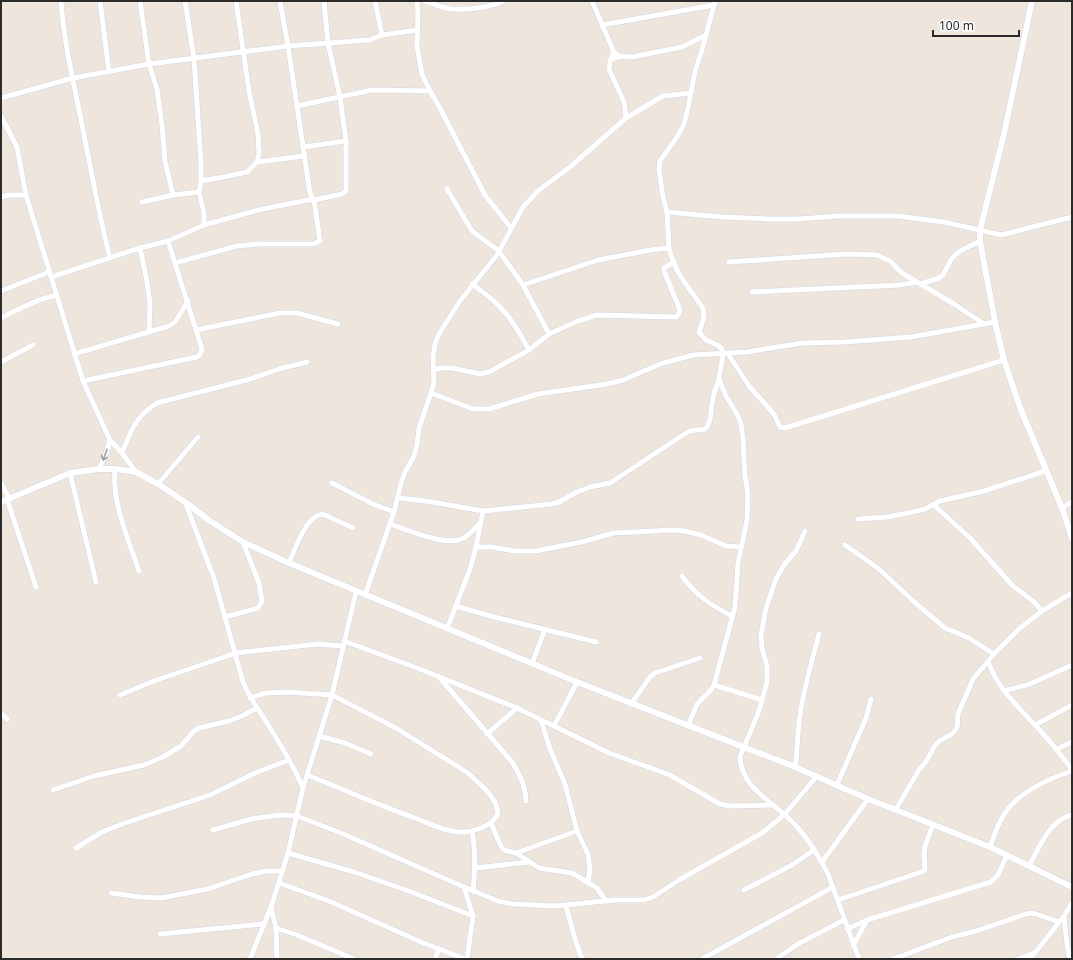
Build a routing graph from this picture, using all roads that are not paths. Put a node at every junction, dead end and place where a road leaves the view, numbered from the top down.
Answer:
1 (61, 1) edge
2 (100, 1) edge
3 (140, 1) edge
4 (184, 1) edge
5 (236, 1) edge
6 (280, 1) edge
7 (324, 1) edge
8 (375, 1) edge
9 (417, 1) edge
10 (424, 1) edge
11 (503, 1) edge
12 (592, 1) edge
13 (1032, 1) edge
14 (438, 3) edge
15 (714, 3) edge
16 (602, 24) junction
17 (418, 30) junction
18 (382, 35) junction
19 (706, 35) junction
20 (328, 43) junction
21 (288, 46) junction
22 (244, 52) junction
23 (614, 52) junction
24 (622, 56) junction
25 (194, 59) junction
26 (612, 59) junction
27 (149, 64) junction
28 (109, 72) junction
29 (73, 78) junction
30 (430, 91) junction
31 (691, 93) junction
32 (340, 97) junction
33 (1, 98) edge
34 (297, 106) junction
35 (1, 116) edge
36 (626, 118) junction
37 (346, 142) junction
38 (303, 147) junction
39 (304, 156) junction
40 (257, 162) junction
41 (201, 181) junction
42 (447, 189) dead end
43 (199, 192) junction
44 (26, 195) junction
45 (173, 195) junction
46 (1, 197) edge
47 (314, 200) junction
48 (142, 202) dead end
49 (667, 212) junction
50 (1072, 217) edge
51 (204, 224) junction
52 (511, 228) junction
53 (980, 230) junction
54 (168, 241) junction
55 (980, 241) junction
56 (140, 248) junction
57 (669, 248) junction
58 (499, 251) junction
59 (110, 258) junction
60 (674, 262) junction
61 (729, 262) dead end
62 (175, 263) junction
63 (50, 275) junction
64 (918, 283) junction
65 (472, 284) junction
66 (523, 285) junction
67 (1, 291) edge
68 (752, 292) dead end
69 (57, 295) junction
70 (188, 302) junction
71 (1, 318) edge
72 (995, 322) junction
73 (338, 324) dead end
74 (984, 324) junction
75 (196, 330) junction
76 (149, 332) junction
77 (549, 334) junction
78 (33, 345) dead end
79 (528, 350) junction
80 (74, 354) junction
81 (726, 354) junction
82 (1004, 360) junction
83 (1, 362) edge
84 (307, 362) dead end
85 (433, 370) junction
86 (719, 379) junction
87 (83, 381) junction
88 (431, 393) junction
89 (198, 437) dead end
90 (110, 440) junction
91 (122, 453) junction
92 (99, 469) junction
93 (115, 469) junction
94 (1045, 471) junction
95 (136, 472) junction
96 (70, 474) junction
97 (1, 483) edge
98 (332, 483) dead end
99 (158, 484) junction
100 (398, 498) junction
101 (6, 500) edge
102 (185, 502) junction
103 (1072, 502) edge
104 (934, 505) junction
105 (1062, 508) junction
106 (483, 511) junction
107 (394, 512) junction
108 (858, 519) dead end
109 (480, 523) junction
110 (390, 524) junction
111 (353, 528) dead end
112 (805, 530) dead end
113 (1072, 538) edge
114 (243, 542) junction
115 (845, 545) dead end
116 (476, 547) junction
117 (741, 548) junction
118 (288, 563) junction
119 (139, 571) dead end
120 (682, 576) dead end
121 (96, 582) dead end
122 (36, 587) dead end
123 (356, 592) junction
124 (1072, 594) edge
125 (365, 595) junction
126 (456, 606) junction
127 (1042, 611) junction
128 (732, 616) junction
129 (225, 617) junction
130 (447, 628) junction
131 (545, 629) junction
132 (819, 634) dead end
133 (596, 642) dead end
134 (343, 643) junction
135 (236, 653) junction
136 (994, 654) junction
137 (700, 658) dead end
138 (988, 661) junction
139 (532, 664) junction
140 (1072, 665) edge
141 (438, 676) junction
142 (577, 682) junction
143 (714, 685) junction
144 (1004, 691) junction
145 (120, 695) dead end
146 (332, 695) junction
147 (250, 698) junction
148 (871, 699) dead end
149 (762, 700) junction
150 (631, 704) junction
151 (1072, 705) edge
152 (257, 708) junction
153 (517, 708) junction
154 (1, 713) edge
155 (8, 719) dead end
156 (541, 720) junction
157 (1035, 725) junction
158 (554, 726) junction
159 (688, 726) junction
160 (487, 734) junction
161 (319, 736) junction
162 (1072, 742) edge
163 (743, 748) junction
164 (1057, 749) junction
165 (371, 754) dead end
166 (289, 760) junction
167 (795, 767) junction
168 (1072, 771) edge
169 (307, 775) junction
170 (816, 776) junction
171 (837, 785) junction
172 (303, 788) junction
173 (53, 790) dead end
174 (868, 799) junction
175 (526, 801) dead end
176 (772, 805) junction
177 (896, 809) junction
178 (785, 814) junction
179 (1072, 815) edge
180 (298, 816) junction
181 (491, 823) junction
182 (933, 825) junction
183 (213, 830) dead end
184 (472, 831) junction
185 (577, 831) junction
186 (990, 847) junction
187 (76, 848) dead end
188 (814, 850) junction
189 (288, 853) junction
190 (516, 853) junction
191 (1007, 855) junction
192 (529, 862) junction
193 (822, 862) junction
194 (1029, 866) junction
195 (475, 868) junction
196 (283, 871) junction
197 (588, 882) junction
198 (279, 884) junction
199 (464, 887) junction
200 (833, 887) junction
201 (1072, 887) edge
202 (744, 890) dead end
203 (473, 891) junction
204 (111, 893) dead end
205 (838, 900) junction
206 (606, 901) junction
207 (1072, 903) edge
208 (566, 906) junction
209 (271, 907) junction
210 (474, 916) junction
211 (1064, 916) junction
212 (844, 920) junction
213 (867, 920) junction
214 (1059, 922) junction
215 (263, 924) junction
216 (276, 928) junction
217 (847, 929) junction
218 (160, 934) dead end
219 (853, 946) junction
220 (439, 949) junction
221 (1035, 953) junction
222 (250, 959) edge
223 (277, 959) edge
224 (354, 959) edge
225 (435, 959) edge
226 (466, 959) edge
227 (582, 959) edge
228 (702, 959) edge
229 (776, 959) edge
230 (859, 959) edge
231 (893, 959) edge
232 (1018, 959) edge
233 (1030, 959) edge
234 (1070, 959) edge

1 - 29 street
2 - 28 street
3 - 27 street
4 - 25 street
5 - 22 street
6 - 21 street
7 - 20 street
8 - 18 street
9 - 17 street
10 - 14 street
11 - 14 street
12 - 16 street
13 - 53 street
15 - 16 street
15 - 19 street
16 - 23 street
17 - 18 street
17 - 30 street
18 - 20 street
19 - 24 street
19 - 31 street
20 - 21 street
20 - 32 street
21 - 22 street
21 - 34 street
22 - 25 street
22 - 40 street
23 - 24 street
23 - 26 street
24 - 26 street
25 - 27 street
25 - 41 street
26 - 36 street
27 - 28 street
27 - 45 street
28 - 29 street
29 - 33 street
29 - 59 street
30 - 32 street
30 - 52 street
31 - 36 street
31 - 49 street
32 - 34 street
32 - 37 street
34 - 38 street
35 - 44 street
36 - 52 street
37 - 38 street
37 - 47 street
38 - 39 street
39 - 40 street
39 - 47 street
40 - 41 street
41 - 43 street
42 - 58 street
43 - 45 street
43 - 51 street
44 - 46 street
44 - 63 street
45 - 48 street
47 - 51 street
47 - 62 street
49 - 53 street
49 - 57 street
50 - 53 street
51 - 54 street
52 - 58 street
53 - 55 street
54 - 56 street
54 - 62 street
55 - 64 street
55 - 72 street
56 - 59 street
56 - 76 street
57 - 60 street
57 - 66 street
58 - 65 street
58 - 66 street
59 - 63 street
60 - 77 street
60 - 81 street
61 - 64 street
62 - 70 street
63 - 67 street
63 - 69 street
64 - 68 street
64 - 74 street
65 - 79 street
65 - 85 street
66 - 77 street
69 - 71 street
69 - 80 street
70 - 75 street
70 - 76 street
72 - 74 street
72 - 82 street
73 - 75 street
74 - 81 street
75 - 87 street
76 - 80 street
77 - 79 street
78 - 83 street
79 - 85 street
80 - 87 street
81 - 82 street
81 - 86 street
81 - 88 street
82 - 94 street
84 - 91 street
85 - 88 street
86 - 106 street
86 - 117 street
87 - 90 street
88 - 100 street
89 - 99 street
90 - 91 street
90 -> 92 street
91 - 95 street
92 - 93 street
92 - 96 street
93 - 95 street
93 - 119 street
94 - 104 street
94 - 105 street
95 - 99 street
96 - 101 street
96 - 121 street
97 - 101 street
98 - 107 street
99 - 102 street
100 - 106 street
100 - 107 street
101 - 122 street
102 - 114 street
102 - 129 street
103 - 105 street
104 - 108 street
104 - 127 street
105 - 113 street
106 - 109 street
107 - 110 street
109 - 110 street
109 - 116 street
110 - 125 street
111 - 118 street
112 - 149 street
114 - 118 street
114 - 129 street
115 - 136 street
116 - 117 street
116 - 126 street
117 - 128 street
118 - 123 street
120 - 128 street
123 - 125 street
123 - 134 street
124 - 127 street
125 - 130 street
126 - 130 street
126 - 131 street
127 - 136 street
128 - 143 street
129 - 135 street
130 - 139 street
131 - 133 street
131 - 139 street
132 - 167 street
134 - 135 street
134 - 141 street
134 - 146 street
135 - 145 street
135 - 147 street
136 - 138 street
137 - 150 street
138 - 144 street
138 - 177 street
139 - 142 street
140 - 144 street
141 - 153 street
141 - 160 street
142 - 150 street
142 - 158 street
143 - 149 street
143 - 159 street
144 - 157 street
146 - 147 street
146 - 161 street
146 - 181 street
147 - 152 street
148 - 171 street
149 - 163 street
150 - 159 street
151 - 157 street
152 - 166 street
152 - 173 street
153 - 156 street
153 - 160 street
154 - 155 street
156 - 158 street
156 - 185 street
157 - 164 street
158 - 176 street
159 - 163 street
160 - 175 street
161 - 165 street
161 - 169 street
162 - 164 street
163 - 167 street
163 - 176 street
164 - 168 street
166 - 172 street
166 - 187 street
167 - 170 street
168 - 186 street
169 - 172 street
169 - 184 street
170 - 171 street
170 - 178 street
171 - 174 street
172 - 180 street
174 - 177 street
174 - 193 street
176 - 178 street
177 - 182 street
178 - 188 street
178 - 206 street
179 - 194 street
180 - 183 street
180 - 189 street
180 - 199 street
181 - 184 street
181 - 190 street
182 - 186 street
182 - 205 street
184 - 195 street
185 - 190 street
185 - 197 street
186 - 191 street
188 - 193 street
188 - 202 street
189 - 196 street
189 - 210 street
190 - 192 street
191 - 194 street
191 - 213 street
192 - 195 street
192 - 197 street
193 - 200 street
194 - 201 street
195 - 203 street
196 - 198 street
196 - 204 street
197 - 206 street
198 - 209 street
198 - 220 street
199 - 203 street
199 - 210 street
200 - 205 street
200 - 228 street
203 - 208 street
205 - 212 street
206 - 208 street
207 - 211 street
208 - 227 street
209 - 215 street
209 - 216 street
210 - 226 street
211 - 214 street
211 - 234 street
212 - 217 street
212 - 229 street
213 - 217 street
213 - 219 street
214 - 221 street
214 - 231 street
215 - 218 street
215 - 222 street
216 - 223 street
216 - 224 street
217 - 219 street
219 - 230 street
220 - 225 street
220 - 226 street
221 - 232 street
221 - 233 street

